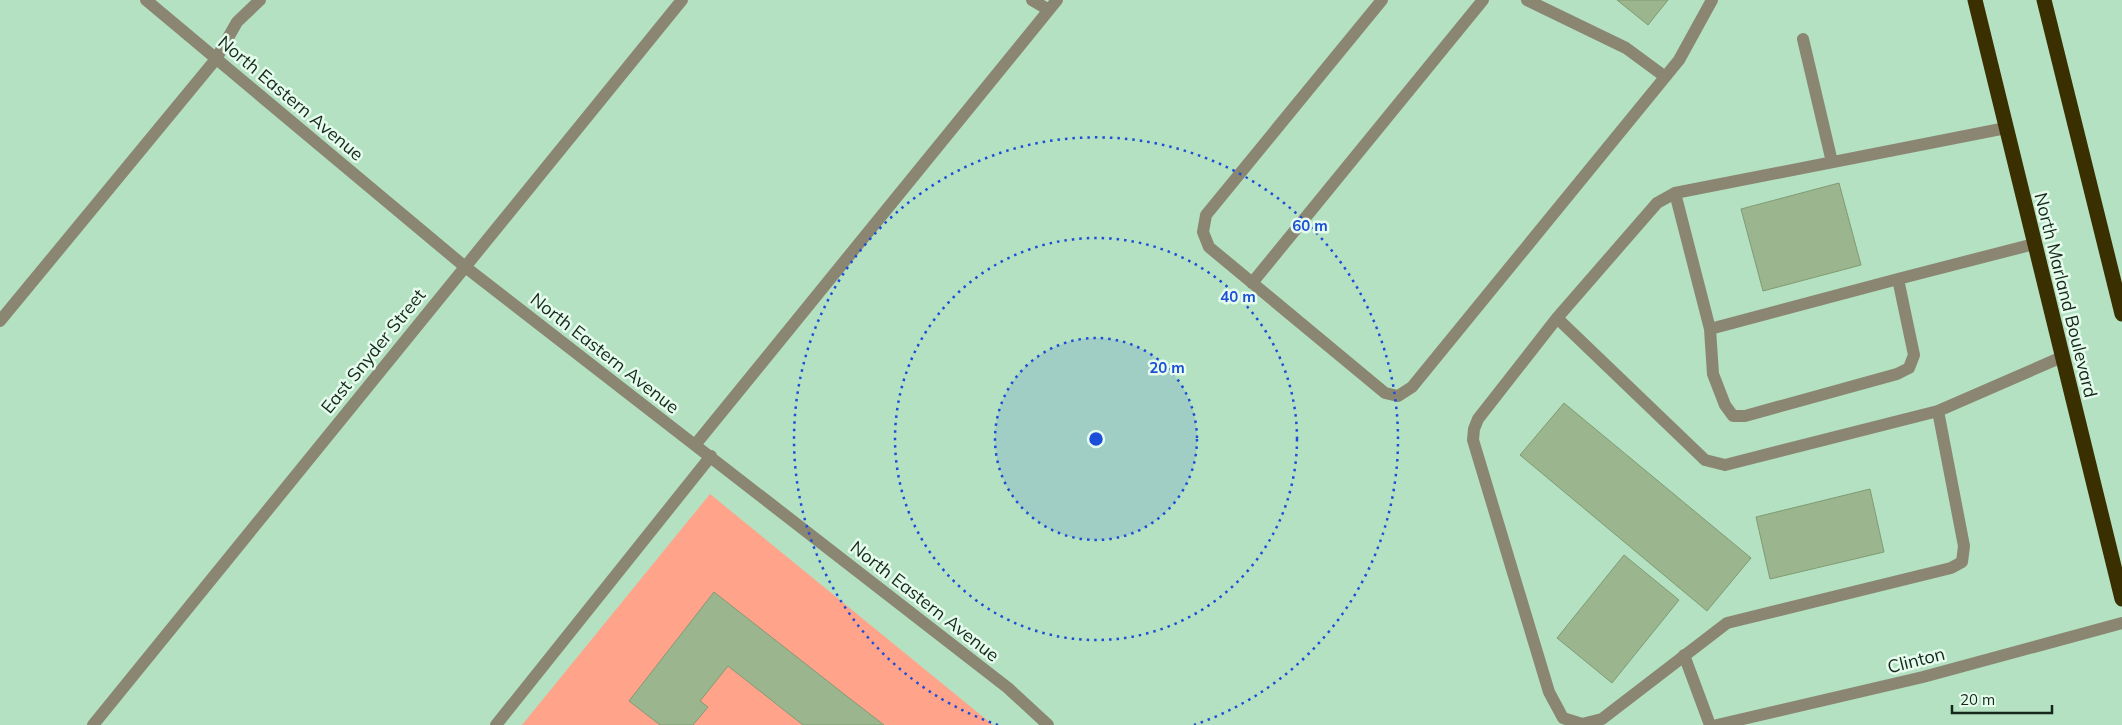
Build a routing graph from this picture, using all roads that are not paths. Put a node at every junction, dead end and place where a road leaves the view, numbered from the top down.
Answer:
1 (146, 0) edge
2 (260, 0) edge
3 (682, 0) edge
4 (1032, 0) edge
5 (1057, 0) edge
6 (1382, 0) edge
7 (1483, 0) edge
8 (1527, 0) edge
9 (1712, 0) edge
10 (1975, 0) edge
11 (2044, 0) edge
12 (1049, 10) junction
13 (1803, 39) dead end
14 (216, 59) junction
15 (1664, 76) junction
16 (2006, 128) junction
17 (1832, 162) junction
18 (1675, 193) junction
19 (2034, 244) junction
20 (464, 266) junction
21 (1898, 279) junction
22 (1252, 283) junction
23 (2122, 314) edge
24 (1557, 318) junction
25 (0, 321) edge
26 (1710, 328) junction
27 (2062, 357) junction
28 (1938, 411) junction
29 (695, 445) junction
30 (711, 456) junction
31 (2122, 599) edge
32 (2122, 622) edge
33 (1684, 655) junction
34 (93, 725) edge
35 (496, 725) edge
36 (1048, 725) edge
37 (1710, 725) edge
38 (1717, 725) edge

1 - 14 street, North Eastern Avenue
2 - 14 street
3 - 20 street, East Snyder Street
4 - 12 street
5 - 12 street
6 - 22 street
7 - 22 street
8 - 15 street
9 - 15 street
10 - 16 highway, North Marland Boulevard
11 - 23 highway
12 - 29 street
13 - 17 street
14 - 20 street, North Eastern Avenue
14 - 25 street
15 - 22 street
16 - 17 street
16 - 19 highway, North Marland Boulevard
17 - 18 street
18 - 24 street
18 - 26 street
19 - 21 street
19 - 27 highway, North Marland Boulevard
20 - 29 street, North Eastern Avenue
20 - 34 street, East Snyder Street
21 - 26 street
21 - 26 street
24 - 28 street
24 - 33 street
27 - 28 street
27 - 31 highway, North Marland Boulevard
28 - 33 street
29 - 30 street, North Eastern Avenue
30 - 35 street
30 - 36 street, North Eastern Avenue
32 - 38 street, Clinton
33 - 37 street

